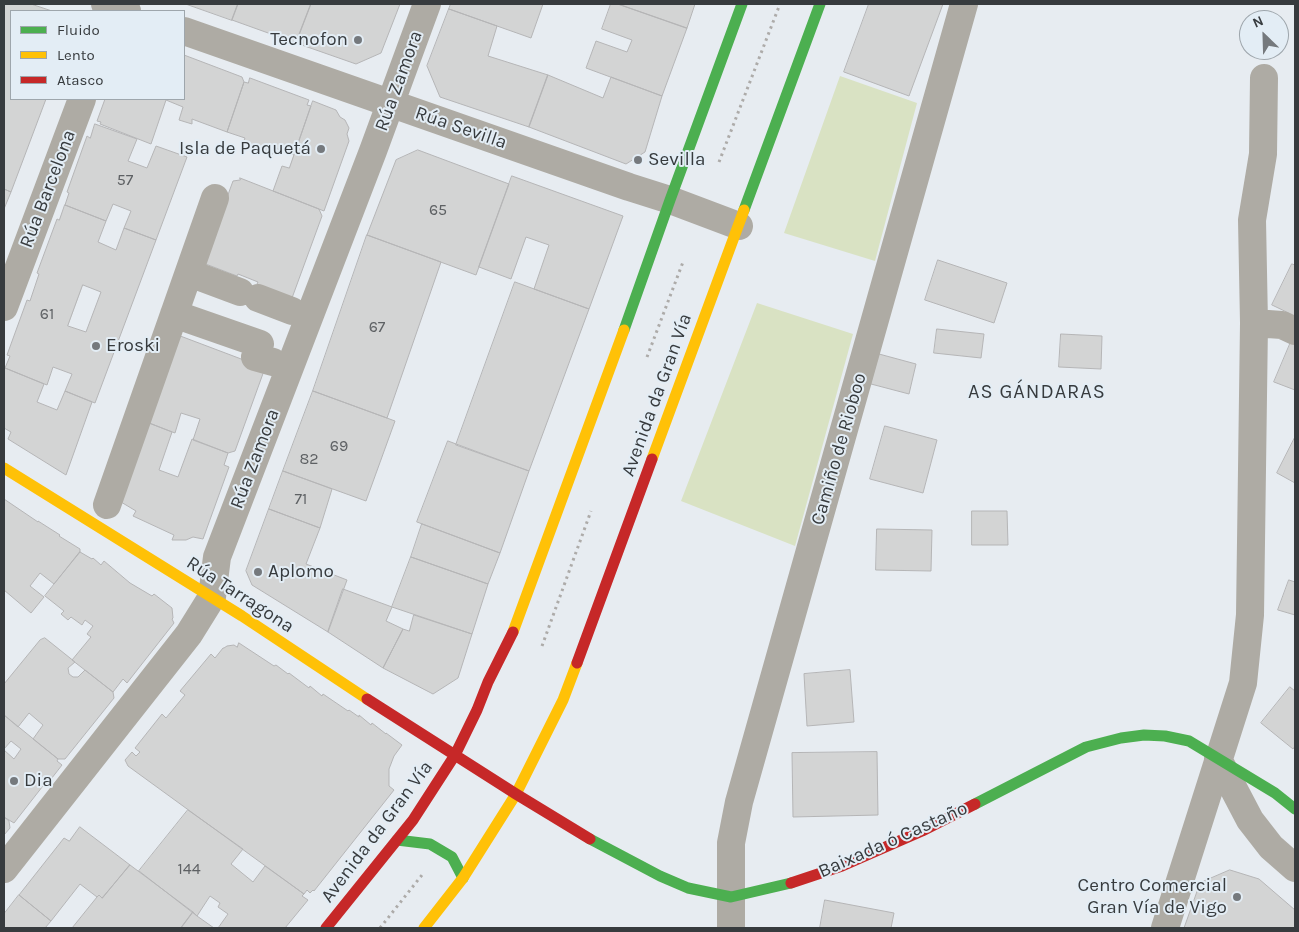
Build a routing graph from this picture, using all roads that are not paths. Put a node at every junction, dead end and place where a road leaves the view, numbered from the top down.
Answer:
1 (427, 4) edge
2 (742, 4) edge
3 (820, 4) edge
4 (964, 4) edge
5 (185, 31) edge
6 (1264, 78) dead end
7 (82, 100) edge
8 (391, 103) junction
9 (215, 198) dead end
10 (670, 200) junction
11 (738, 226) junction
12 (189, 273) junction
13 (4, 307) edge
14 (292, 310) dead end
15 (174, 314) junction
16 (1254, 322) junction
17 (1295, 331) edge
18 (273, 362) dead end
19 (4, 468) edge
20 (107, 505) dead end
21 (212, 597) junction
22 (455, 755) junction
23 (1218, 759) junction
24 (516, 794) junction
25 (1285, 801) edge
26 (1250, 820) junction
27 (397, 840) junction
28 (1295, 868) edge
29 (4, 869) edge
30 (463, 878) junction
31 (731, 897) junction
32 (326, 928) edge
33 (424, 928) edge
34 (731, 928) edge
35 (1165, 928) edge

1 - 8 street, Rúa Zamora
2 - 10 main road, Avenida da Gran Vía
3 - 11 main road, Avenida da Gran Vía
4 - 31 street, Camiño de Rioboo
5 - 8 street, Rúa Sevilla
6 - 16 street
7 - 13 street, Rúa Barcelona
8 - 10 street, Rúa Sevilla
8 - 21 street, Rúa Zamora
9 - 12 street
10 - 11 street, Rúa Sevilla
10 - 22 main road, Avenida da Gran Vía
11 - 24 main road, Avenida da Gran Vía
12 - 14 street
12 - 15 street
15 - 18 street
15 - 20 street
16 - 17 street
16 - 23 street
19 - 21 main road, Rúa Tarragona
21 - 22 main road, Rúa Tarragona
21 - 29 street, Rúa Zamora
22 - 24 main road, Avenida da Gran Vía
22 - 27 main road, Avenida da Gran Vía
23 - 25 main road, Baixada ó Castaño
23 - 26 street, Baixada ó Castaño
23 - 31 main road, Baixada ó Castaño
23 - 35 street
24 - 30 main road, Avenida da Gran Vía
24 - 31 main road, Baixada ó Castaño
25 - 26 street
26 - 28 street, Baixada ó Castaño
27 - 30 main road
27 - 32 main road, Avenida da Gran Vía
30 - 33 main road, Avenida da Gran Vía
31 - 34 street, Camiño de Rioboo

